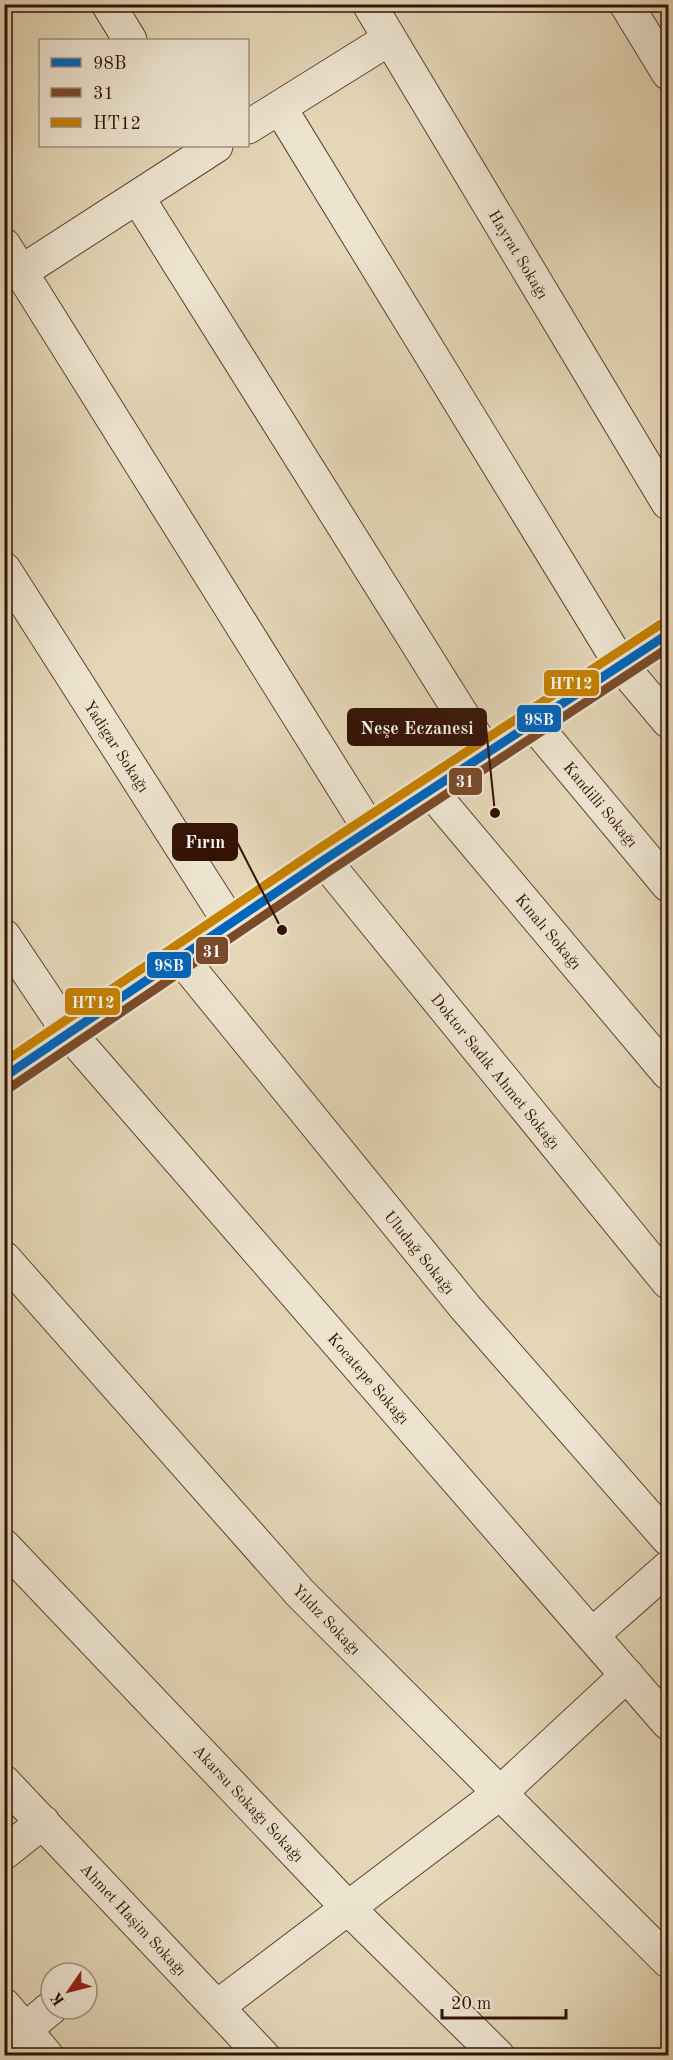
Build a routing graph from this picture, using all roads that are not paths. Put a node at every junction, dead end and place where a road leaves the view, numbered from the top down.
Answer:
1 (108, 4) edge
2 (369, 4) edge
3 (626, 4) edge
4 (129, 39) edge
5 (389, 39) junction
6 (669, 73) edge
7 (280, 108) junction
8 (249, 126) edge
9 (202, 149) edge
10 (138, 198) junction
11 (13, 258) edge
12 (669, 503) edge
13 (4, 569) edge
14 (669, 634) edge
15 (621, 665) junction
16 (669, 721) edge
17 (533, 723) junction
18 (486, 753) junction
19 (430, 790) junction
20 (370, 830) junction
21 (324, 860) junction
22 (669, 885) edge
23 (230, 923) junction
24 (4, 936) edge
25 (180, 957) junction
26 (69, 1033) junction
27 (669, 1073) edge
28 (4, 1077) edge
29 (4, 1258) edge
30 (669, 1282) edge
31 (669, 1539) edge
32 (4, 1546) edge
33 (669, 1568) edge
34 (592, 1635) junction
35 (627, 1675) junction
36 (669, 1723) edge
37 (4, 1782) edge
38 (500, 1793) junction
39 (42, 1822) junction
40 (4, 1853) edge
41 (348, 1908) junction
42 (669, 1961) edge
43 (4, 2005) edge
44 (217, 2007) junction
45 (39, 2018) edge
46 (15, 2038) edge
47 (46, 2055) edge
48 (263, 2055) edge
49 (498, 2055) edge

1 - 4 street
2 - 5 street, Hayrat Sokağı
3 - 6 street
5 - 7 street
5 - 12 street, Hayrat Sokağı
7 - 8 street
7 - 15 street
9 - 10 street
10 - 11 street
10 - 18 street
11 - 20 street
13 - 23 street, Yadigar Sokağı
14 - 15 main road
15 - 16 street
15 - 17 main road
17 - 18 main road
17 - 22 street, Kandilli Sokağı
18 - 19 main road
19 - 20 main road
19 - 27 street, Kınalı Sokağı
20 - 21 main road
21 - 23 main road
21 - 30 street, Doktor Sadık Ahmet Sokağı
23 - 25 main road
24 - 26 street, Kocatepe Sokağı
25 - 26 main road
25 - 31 street, Uludağ Sokağı
26 - 28 main road
26 - 34 street, Kocatepe Sokağı
29 - 38 street, Yıldız Sokağı
32 - 41 street, Akarsu Sokağı Sokağı
33 - 34 street
34 - 35 street, Kocatepe Sokağı
35 - 36 street, Kocatepe Sokağı
35 - 38 street
37 - 39 street, Ahmet Haşim Sokağı
38 - 41 street
38 - 42 street, Yıldız Sokağı
39 - 40 street
39 - 44 street, Ahmet Haşim Sokağı
41 - 44 street
41 - 49 street, Akarsu Sokağı Sokağı
43 - 46 street
44 - 48 street, Ahmet Haşim Sokağı
45 - 46 street
46 - 47 street

